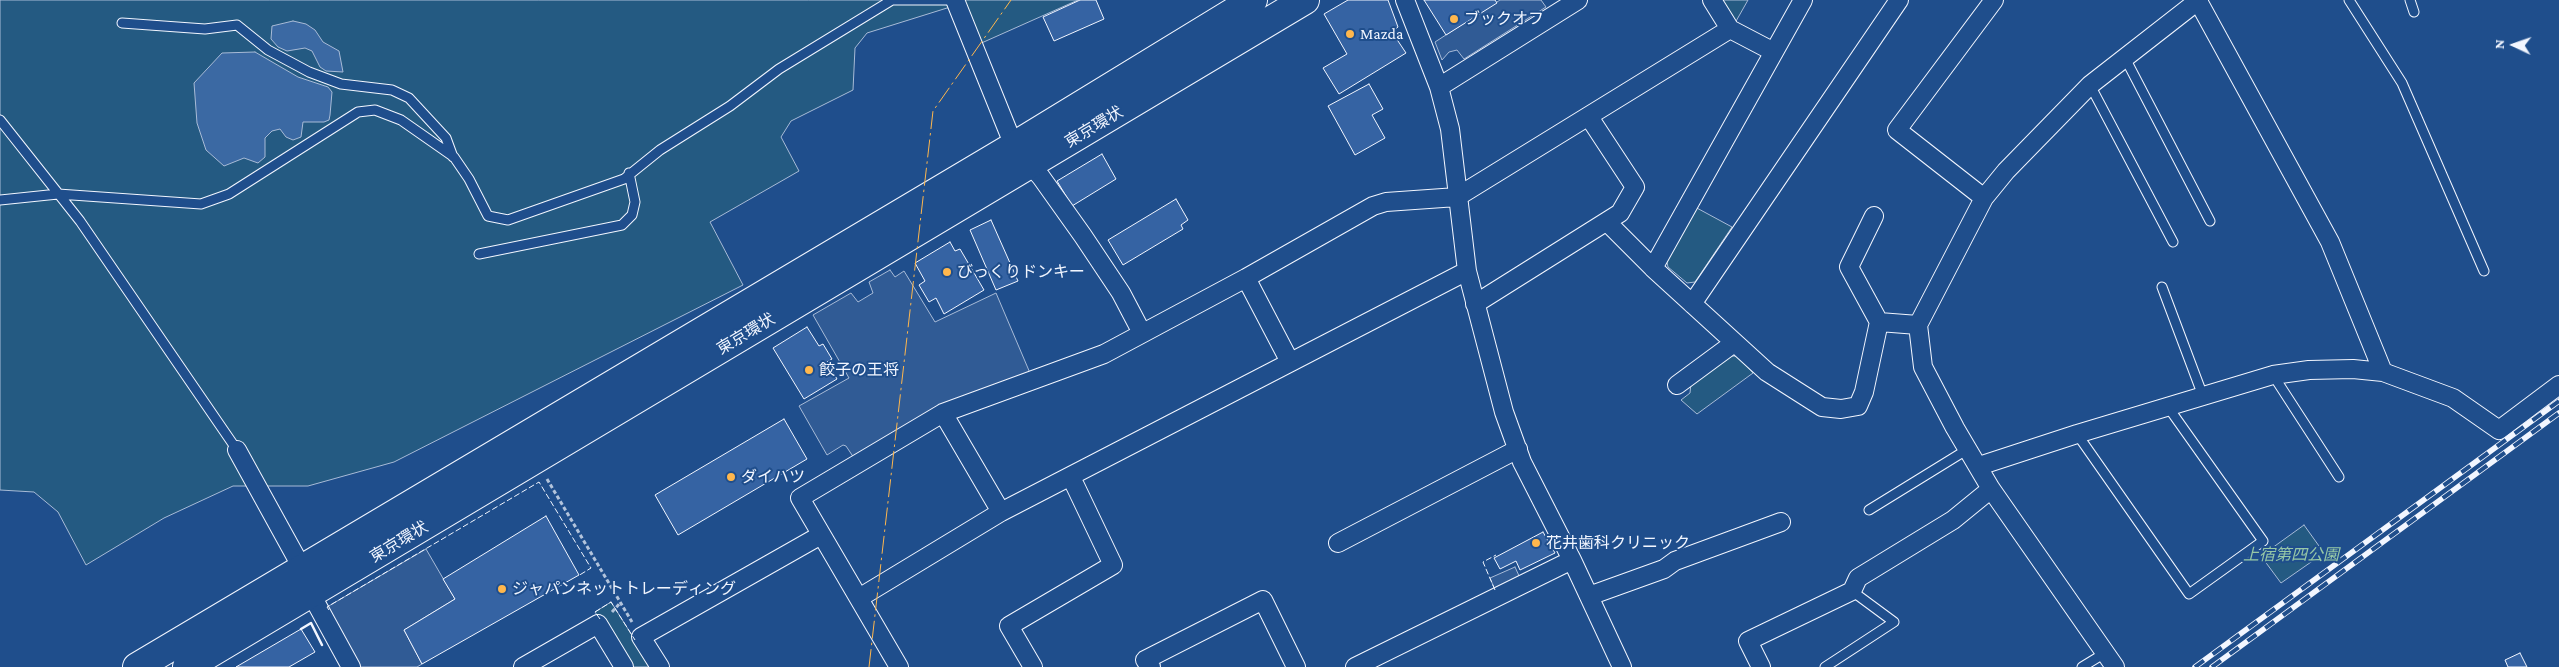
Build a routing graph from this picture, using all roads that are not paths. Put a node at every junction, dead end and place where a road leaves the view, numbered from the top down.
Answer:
1 (891, 0) edge
2 (950, 0) edge
3 (955, 0) edge
4 (1253, 0) edge
5 (1305, 0) edge
6 (1405, 0) edge
7 (1578, 0) edge
8 (1712, 0) edge
9 (1803, 0) edge
10 (1900, 0) edge
11 (1994, 0) edge
12 (2199, 0) edge
13 (2349, 0) edge
14 (2410, 0) edge
15 (2414, 12) dead end
16 (122, 23) dead end
17 (1730, 29) junction
18 (1774, 52) junction
19 (2124, 58) junction
20 (2090, 85) junction
21 (1439, 87) junction
22 (1588, 117) junction
23 (0, 120) edge
24 (1023, 155) junction
25 (454, 157) junction
26 (629, 174) junction
27 (58, 194) junction
28 (1457, 197) junction
29 (1984, 198) junction
30 (0, 200) edge
31 (1874, 216) dead end
32 (2210, 221) dead end
33 (1607, 222) junction
34 (2173, 242) dead end
35 (479, 254) dead end
36 (1653, 268) junction
37 (1467, 271) junction
38 (2484, 271) dead end
39 (1246, 278) junction
40 (2162, 287) dead end
41 (1475, 304) junction
42 (1692, 304) junction
43 (1879, 322) junction
44 (1918, 325) junction
45 (1142, 333) junction
46 (1734, 344) junction
47 (1290, 362) junction
48 (2382, 372) junction
49 (2273, 375) junction
50 (1677, 385) dead end
51 (2559, 385) edge
52 (2203, 396) junction
53 (2168, 408) junction
54 (943, 413) junction
55 (2077, 434) junction
56 (1968, 449) junction
57 (237, 450) joint
58 (1518, 450) junction
59 (1979, 466) junction
60 (1071, 477) junction
61 (2339, 477) dead end
62 (1991, 490) junction
63 (1869, 510) dead end
64 (1001, 512) junction
65 (1781, 522) dead end
66 (821, 535) junction
67 (1338, 543) dead end
68 (1572, 560) junction
69 (302, 568) junction
70 (1852, 591) junction
71 (311, 594) junction
72 (1589, 596) junction
73 (859, 598) junction
74 (2105, 653) junction
75 (137, 667) edge
76 (187, 667) edge
77 (352, 667) edge
78 (523, 667) edge
79 (624, 667) edge
80 (660, 667) edge
81 (899, 667) edge
82 (1032, 667) edge
83 (1151, 667) edge
84 (1296, 667) edge
85 (1355, 667) edge
86 (1622, 667) edge
87 (1761, 667) edge
88 (1825, 667) edge
89 (2082, 667) edge
90 (2116, 667) edge

1 - 2 lane
1 - 26 lane
3 - 24 street
4 - 24 highway, 東京環状
5 - 24 highway, 東京環状
6 - 21 street
7 - 21 street
8 - 17 street
9 - 18 street
10 - 42 street
11 - 29 street
12 - 19 street
12 - 48 street
13 - 38 lane
14 - 15 lane
16 - 25 lane
17 - 18 street
17 - 22 street
18 - 36 street
19 - 20 street
19 - 32 lane
20 - 29 street
20 - 34 lane
21 - 28 street
22 - 28 street
22 - 33 street
23 - 27 lane
24 - 45 street
24 - 69 highway, 東京環状
24 - 71 highway, 東京環状
25 - 26 lane
25 - 27 lane
26 - 35 lane
27 - 30 lane
27 - 57 lane
28 - 37 street
28 - 39 street
29 - 44 street
31 - 43 street
33 - 36 street
33 - 41 street
36 - 42 street
37 - 41 street
37 - 47 street
39 - 45 street
39 - 47 street
40 - 52 lane
41 - 58 street
42 - 46 street
43 - 44 street
43 - 46 street
44 - 56 street
45 - 54 street
46 - 50 street
47 - 60 street
48 - 49 street
48 - 51 street
49 - 52 street
49 - 61 lane
52 - 53 street
53 - 55 street
53 - 55 lane
54 - 64 street
54 - 66 street
55 - 59 street
56 - 59 street
56 - 63 lane
57 - 69 street
58 - 67 street
58 - 68 street
59 - 62 street
60 - 64 street
60 - 82 street
62 - 70 street
62 - 74 street
64 - 73 street
65 - 72 street
66 - 73 street
66 - 80 street
68 - 72 street
68 - 85 street
69 - 71 street
69 - 75 highway, 東京環状
70 - 87 street
70 - 88 lane
71 - 76 highway, 東京環状
71 - 77 street
72 - 86 street
73 - 81 street
74 - 89 lane
74 - 90 street
78 - 79 street
83 - 84 street

